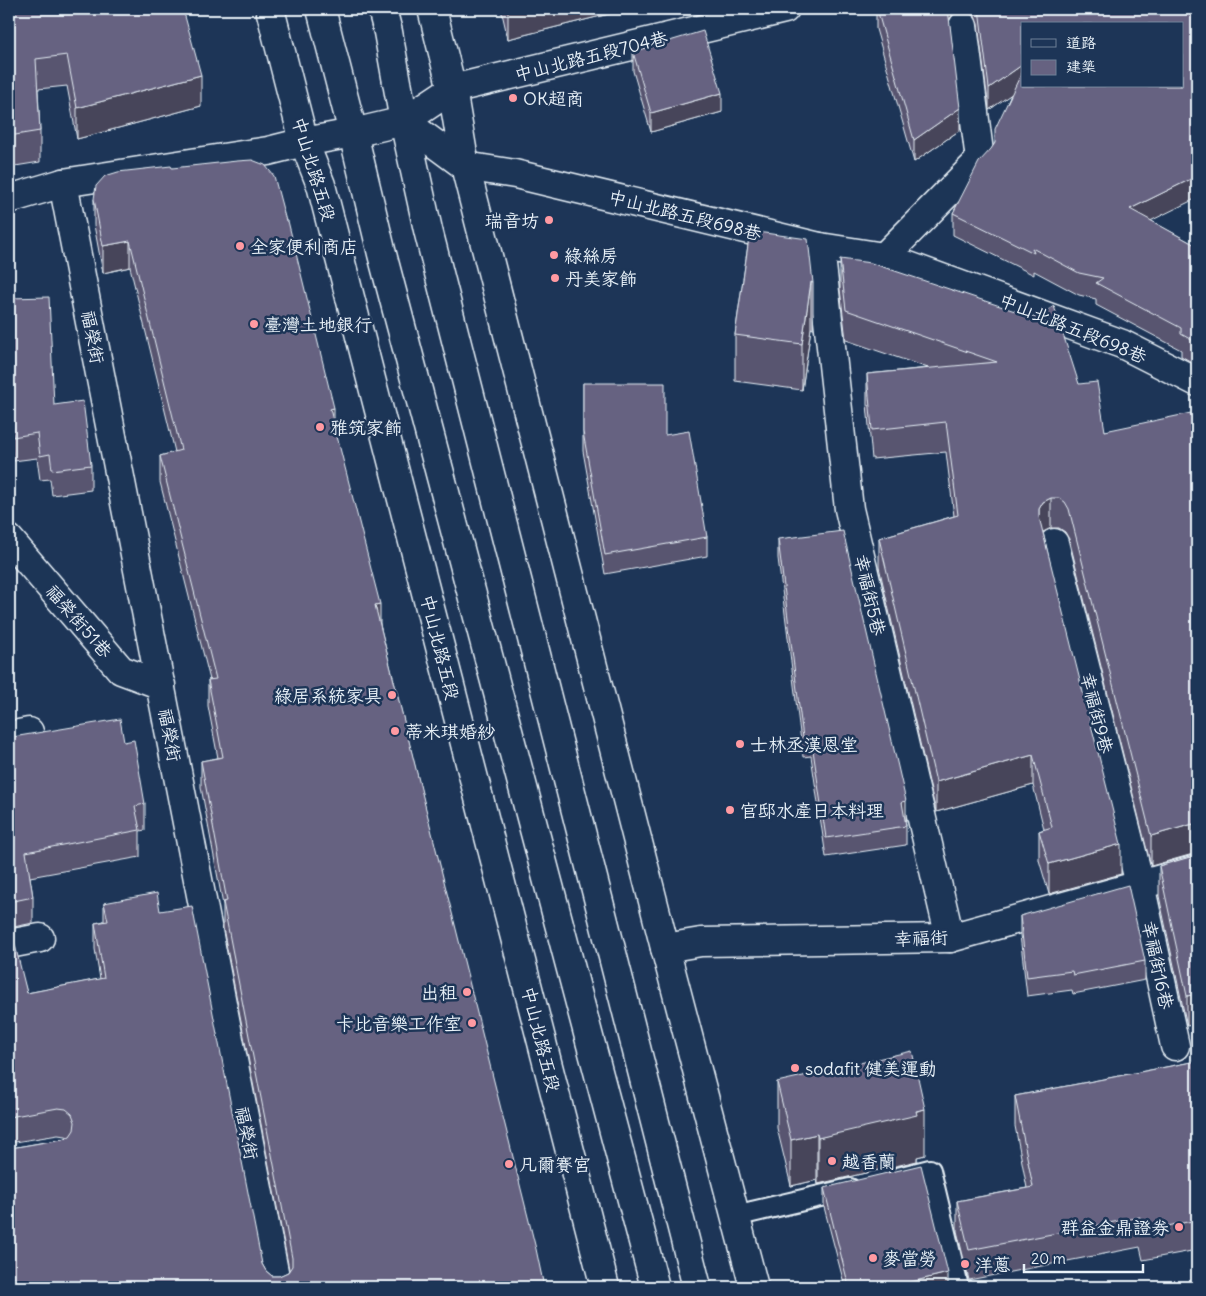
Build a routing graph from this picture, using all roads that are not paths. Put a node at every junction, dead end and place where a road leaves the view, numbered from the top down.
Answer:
1 (270, 9) edge
2 (321, 9) edge
3 (432, 9) edge
4 (785, 9) edge
5 (385, 20) edge
6 (964, 26) dead end
7 (452, 89) junction
8 (404, 121) junction
9 (353, 133) junction
10 (304, 142) junction
11 (465, 166) junction
12 (63, 183) junction
13 (9, 199) edge
14 (820, 247) junction
15 (884, 257) junction
16 (1196, 385) edge
17 (9, 539) edge
18 (1054, 543) dead end
19 (161, 686) junction
20 (1197, 869) edge
21 (1140, 884) junction
22 (40, 938) dead end
23 (950, 938) junction
24 (9, 944) edge
25 (665, 948) junction
26 (1175, 1046) dead end
27 (736, 1216) junction
28 (277, 1287) edge
29 (605, 1287) edge
30 (655, 1287) edge
31 (697, 1287) edge
32 (754, 1287) edge
33 (958, 1287) edge

1 - 10 street, 中山北路五段
2 - 9 street
3 - 7 street
4 - 7 street, 中山北路五段704巷
5 - 8 street
6 - 15 street
7 - 8 street, 中山北路五段704巷
7 - 11 street
8 - 9 street
8 - 11 street, 中山北路五段698巷
8 - 31 street
9 - 10 street
9 - 30 street
10 - 12 street
10 - 29 street, 中山北路五段
11 - 14 street, 中山北路五段698巷
11 - 25 street
12 - 13 street
12 - 19 street, 福榮街
14 - 15 street, 中山北路五段698巷
14 - 23 street, 幸福街5巷
15 - 16 street, 中山北路五段698巷
17 - 19 street, 福榮街51巷
18 - 21 street, 幸福街9巷
19 - 28 street, 福榮街
20 - 21 street, 幸福街
21 - 23 street, 幸福街
21 - 26 street, 幸福街16巷
22 - 24 street
23 - 25 street, 幸福街
25 - 27 street
27 - 32 street
27 - 33 lane

